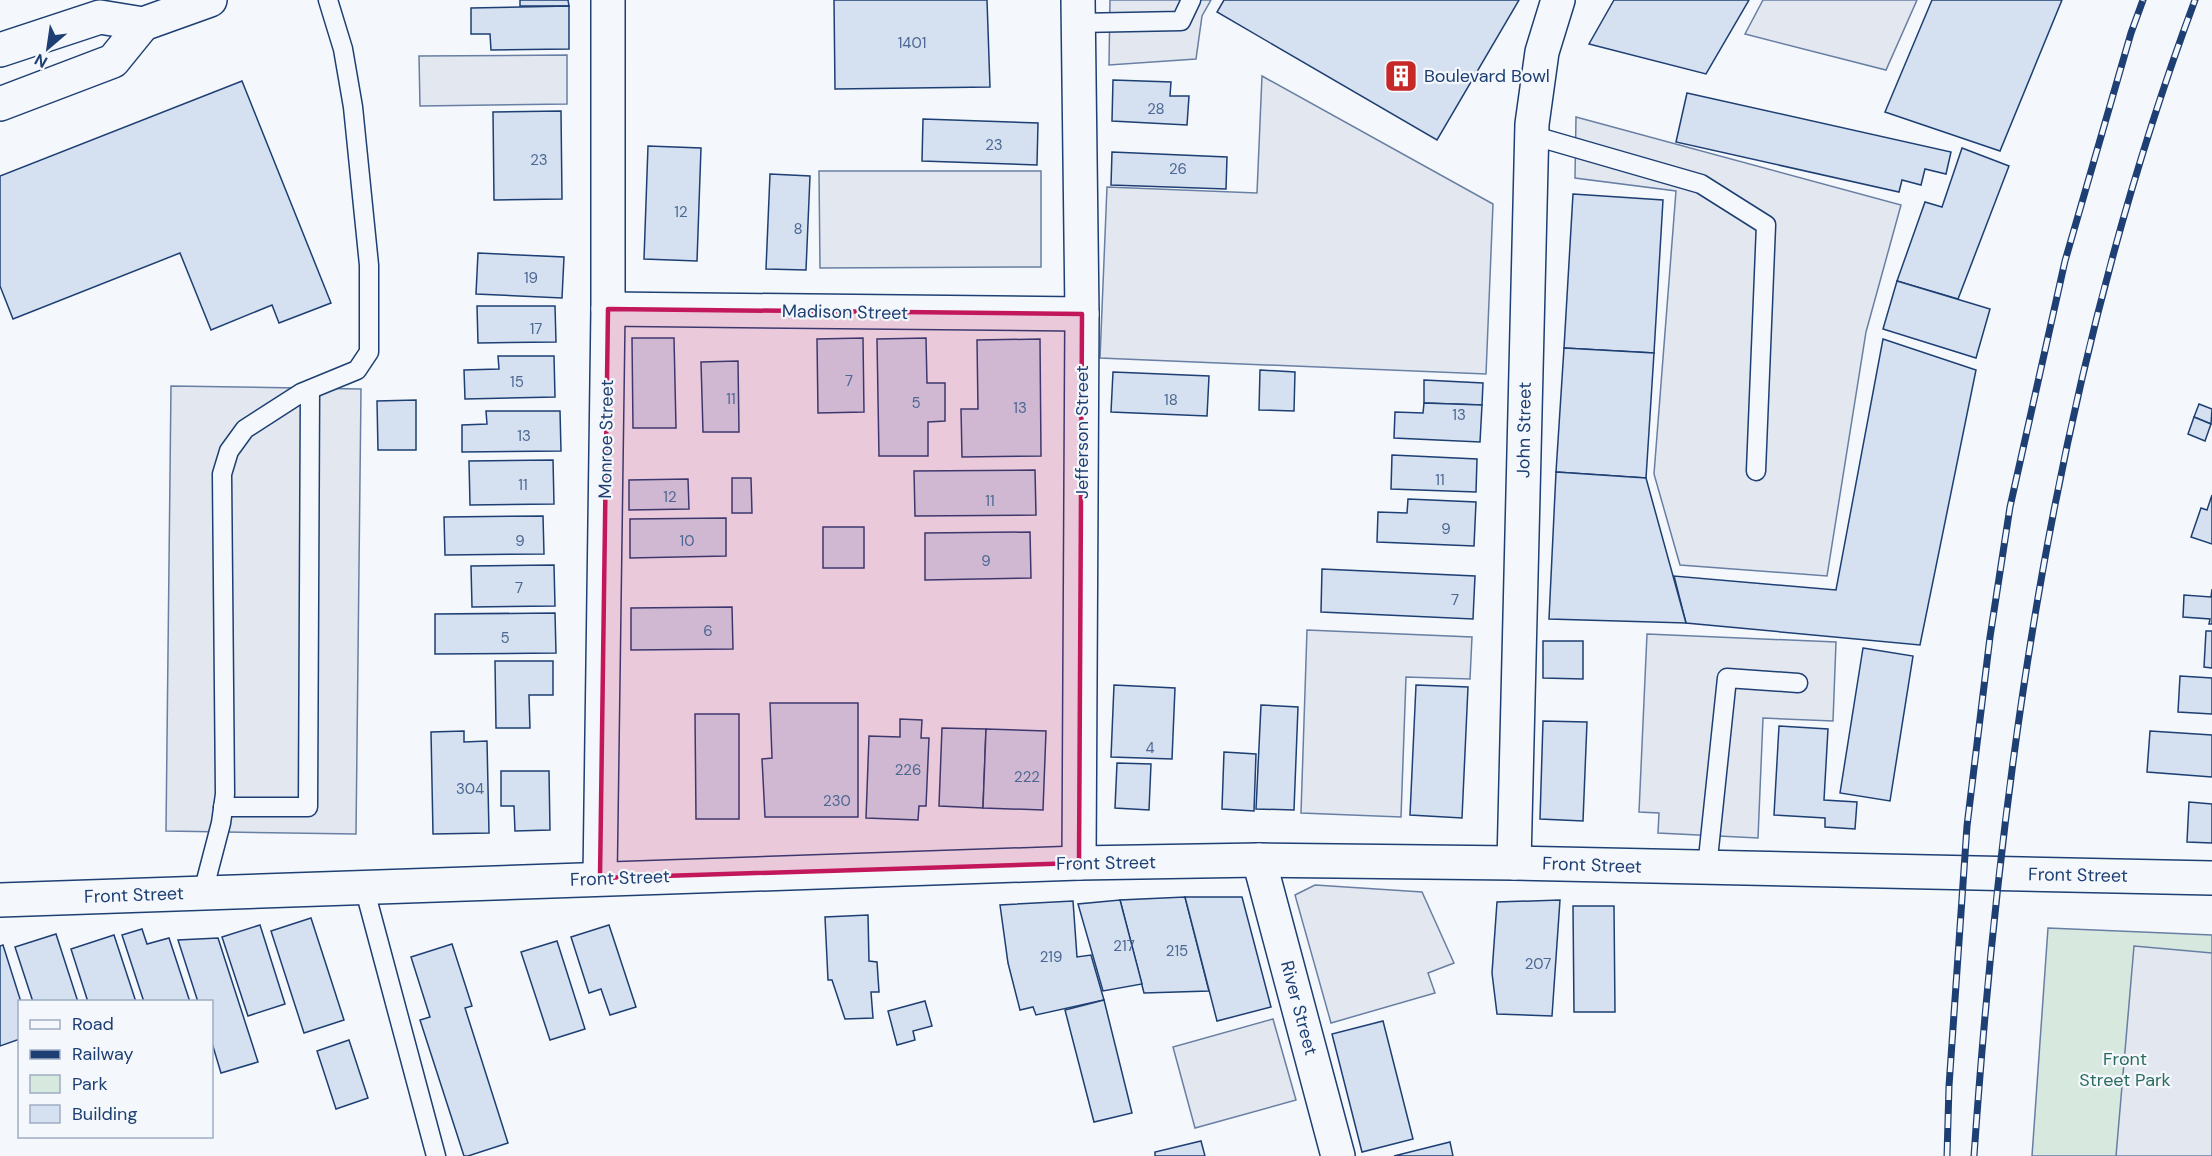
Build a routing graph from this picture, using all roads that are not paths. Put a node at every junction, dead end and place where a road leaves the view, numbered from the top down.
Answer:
1 (210, 0) edge
2 (328, 0) edge
3 (608, 0) edge
4 (1191, 0) edge
5 (1558, 0) edge
6 (1078, 11) edge
7 (143, 24) junction
8 (0, 50) edge
9 (0, 104) edge
10 (1531, 135) junction
11 (608, 309) junction
12 (1082, 314) junction
13 (310, 390) junction
14 (1756, 471) dead end
15 (1798, 683) dead end
16 (223, 807) junction
17 (1259, 860) junction
18 (1079, 863) junction
19 (1514, 863) junction
20 (1707, 868) junction
21 (600, 878) junction
22 (2212, 878) edge
23 (364, 887) junction
24 (203, 892) junction
25 (0, 900) edge
26 (436, 1156) edge
27 (1338, 1156) edge

1 - 7 main road
2 - 13 lane
3 - 11 main road, Monroe Street
4 - 6 lane
5 - 10 main road, John Street
6 - 12 main road, Jefferson Street
7 - 8 main road
7 - 9 main road
10 - 14 lane
10 - 19 main road, John Street
11 - 12 main road, Madison Street
11 - 21 main road, Monroe Street
12 - 18 main road, Jefferson Street
13 - 16 lane
13 - 16 lane
15 - 20 lane
16 - 24 lane
17 - 18 main road, Front Street
17 - 19 main road, Front Street
17 - 27 main road, River Street
18 - 21 main road, Front Street
19 - 20 main road, Front Street
20 - 22 main road, Front Street
21 - 23 main road, Front Street
23 - 24 main road, Front Street
23 - 26 lane
24 - 25 main road, Front Street

